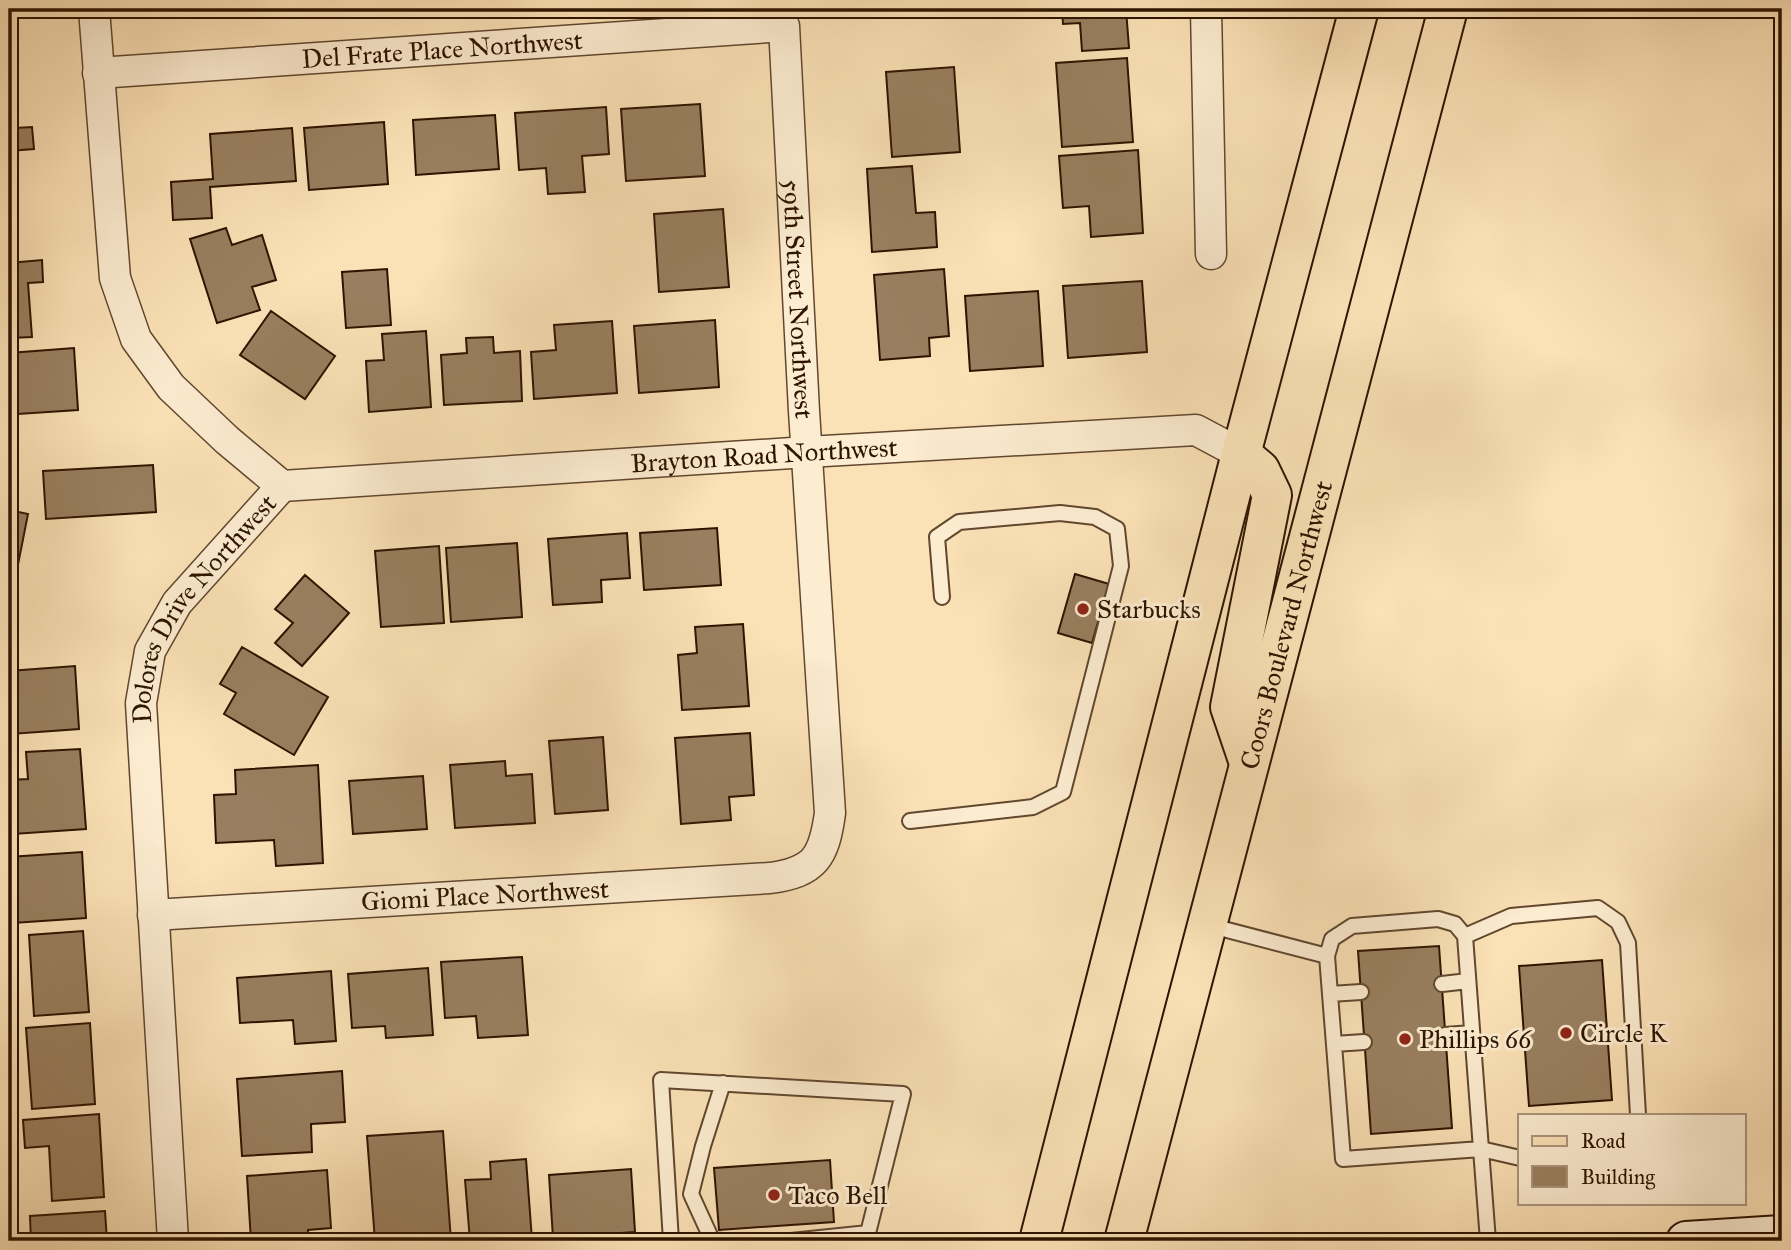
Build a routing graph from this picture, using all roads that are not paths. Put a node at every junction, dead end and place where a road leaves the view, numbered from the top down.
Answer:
1 (94, 9) edge
2 (1206, 9) edge
3 (1359, 9) edge
4 (1448, 9) edge
5 (784, 26) joint
6 (98, 73) junction
7 (1211, 254) dead end
8 (807, 452) junction
9 (1241, 454) junction
10 (282, 486) junction
11 (942, 597) dead end
12 (1249, 763) junction
13 (910, 821) dead end
14 (813, 863) joint
15 (153, 915) junction
16 (1209, 925) junction
17 (1465, 936) junction
18 (1327, 956) junction
19 (1468, 981) junction
20 (1442, 984) dead end
21 (1361, 992) dead end
22 (1330, 994) junction
23 (1472, 1033) junction
24 (1445, 1035) dead end
25 (1364, 1042) dead end
26 (1334, 1044) junction
27 (723, 1083) junction
28 (1638, 1114) edge
29 (1480, 1149) junction
30 (1518, 1158) edge
31 (1782, 1235) edge
32 (867, 1237) edge
33 (173, 1241) edge
34 (671, 1241) edge
35 (722, 1241) edge
36 (791, 1241) edge
37 (1039, 1241) edge
38 (1124, 1241) edge
39 (1488, 1241) edge
40 (1686, 1241) edge

1 - 6 street, Dolores Drive Northwest
2 - 7 street
3 - 9 main road
4 - 12 main road, Coors Boulevard Northwest
5 - 6 street, Del Frate Place Northwest
5 - 8 street, 59th Street Northwest
6 - 10 street, Dolores Drive Northwest
8 - 9 street, Brayton Road Northwest
8 - 10 street, Brayton Road Northwest
8 - 14 street, 59th Street Northwest
9 - 12 main road
9 - 37 main road
10 - 15 street, Dolores Drive Northwest
11 - 13 lane
12 - 16 main road, Coors Boulevard Northwest
14 - 15 street, Giomi Place Northwest
15 - 33 street, Dolores Drive Northwest
16 - 18 lane
16 - 38 main road, Coors Boulevard Northwest
17 - 18 lane
17 - 19 lane
17 - 28 lane
18 - 22 lane
19 - 20 lane
19 - 23 lane
21 - 22 lane
22 - 26 lane
23 - 24 lane
23 - 29 lane
25 - 26 lane
26 - 29 lane
27 - 32 lane
27 - 34 lane
27 - 35 lane
29 - 30 lane
29 - 39 lane
31 - 40 street
32 - 36 lane

